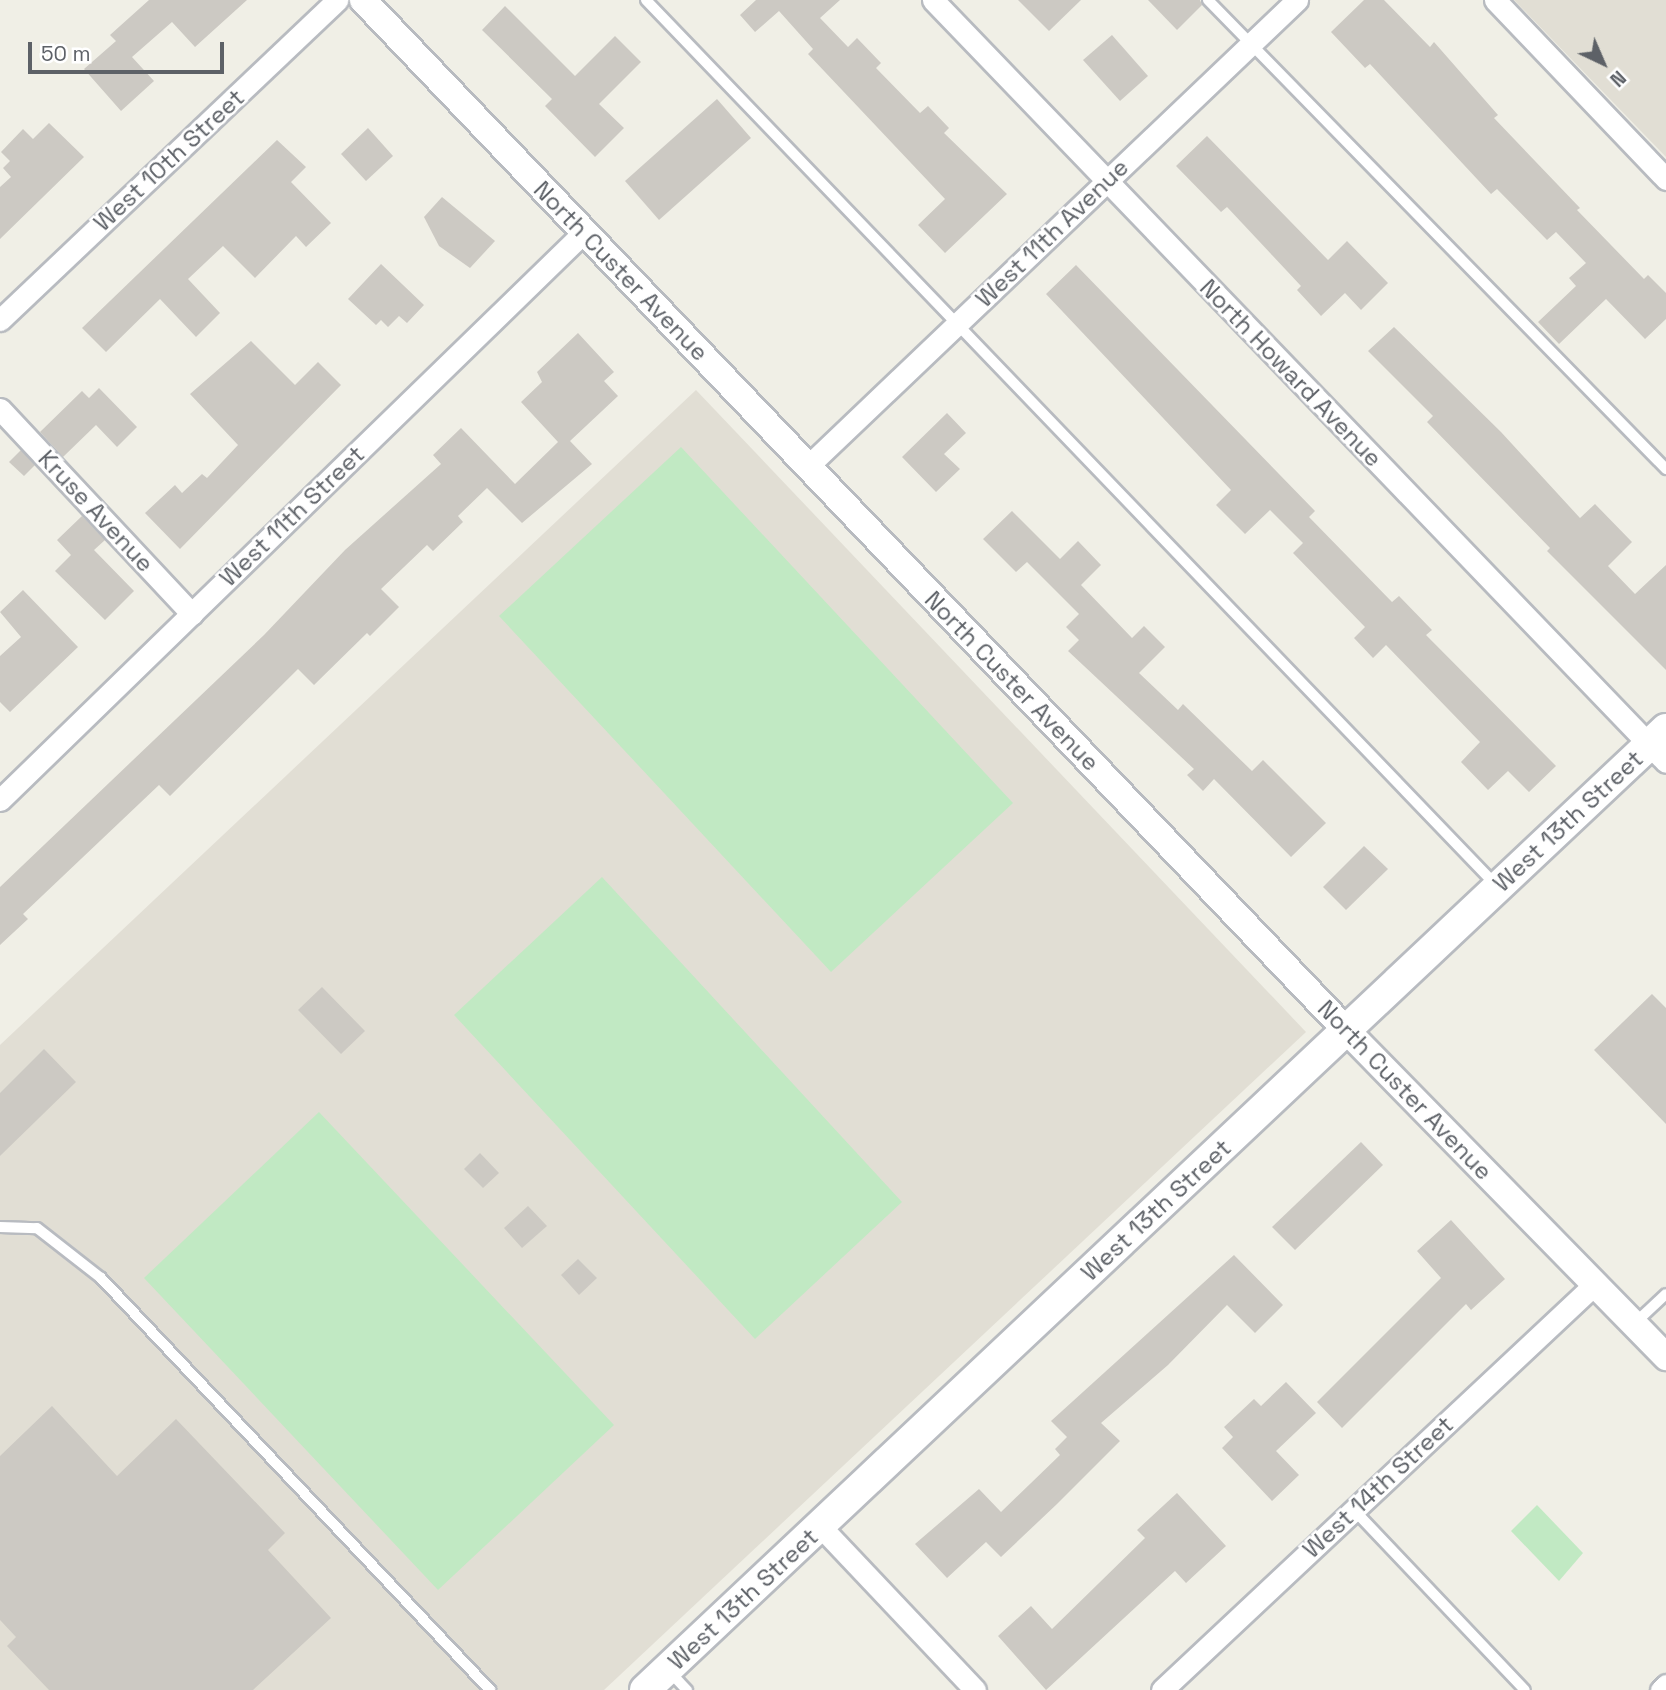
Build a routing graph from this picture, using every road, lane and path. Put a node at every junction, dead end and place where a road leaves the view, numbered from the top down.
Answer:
1 (337, 0) edge
2 (363, 0) edge
3 (646, 0) edge
4 (933, 0) edge
5 (1208, 0) edge
6 (1297, 0) edge
7 (1495, 0) edge
8 (1250, 44) junction
9 (1666, 179) edge
10 (1107, 181) junction
11 (584, 232) junction
12 (0, 320) edge
13 (957, 324) junction
14 (0, 409) edge
15 (807, 467) junction
16 (1666, 469) edge
17 (192, 614) junction
18 (1660, 745) edge
19 (0, 800) edge
20 (1498, 887) junction
21 (1346, 1030) junction
22 (0, 1227) edge
23 (1594, 1284) junction
24 (1666, 1294) edge
25 (1634, 1325) junction
26 (1666, 1357) edge
27 (1354, 1510) junction
28 (821, 1527) junction
29 (677, 1680) edge
30 (1666, 1685) edge
31 (490, 1690) edge
32 (645, 1690) edge
33 (975, 1690) edge
34 (1162, 1690) edge
35 (1525, 1690) edge
36 (1661, 1690) edge

1 - 12 street, West 10th Street
2 - 11 street, North Custer Avenue
3 - 13 lane
4 - 10 street, North Howard Avenue
5 - 8 lane
6 - 8 street, West 11th Avenue
7 - 9 street
8 - 10 street, West 11th Avenue
8 - 16 lane
10 - 13 street, West 11th Avenue
10 - 18 street, North Howard Avenue
11 - 15 street, North Custer Avenue
11 - 17 street, West 11th Street
13 - 15 street, West 11th Avenue
13 - 20 lane
14 - 17 street, Kruse Avenue
15 - 21 street, North Custer Avenue
17 - 19 street, West 11th Street
18 - 20 main road, West 13th Street
20 - 21 main road, West 13th Street
21 - 23 street, North Custer Avenue
21 - 28 main road, West 13th Street
22 - 31 lane
23 - 25 street, North Custer Avenue
23 - 27 street, West 14th Street
24 - 25 lane
25 - 26 street, North Custer Avenue
27 - 34 street, West 14th Street
27 - 35 lane
28 - 29 main road, West 13th Street
28 - 33 street
29 - 32 main road, West 13th Street
30 - 36 street

